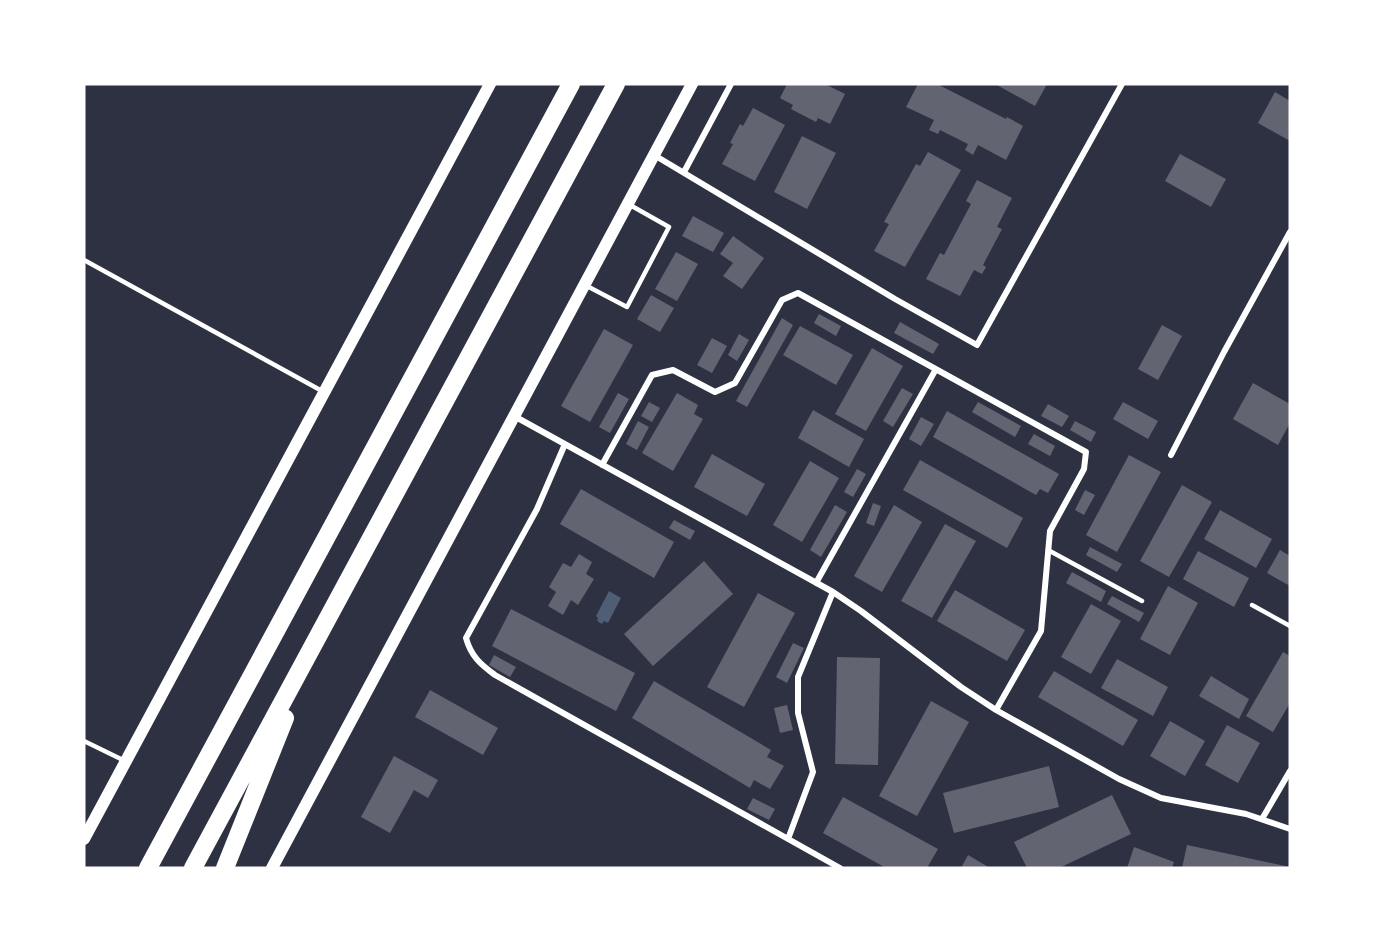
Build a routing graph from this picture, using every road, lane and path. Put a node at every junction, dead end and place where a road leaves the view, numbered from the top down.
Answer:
1 (571, 84) edge
2 (616, 84) edge
3 (692, 84) edge
4 (731, 84) edge
5 (1122, 84) edge
6 (488, 89) edge
7 (654, 155) junction
8 (684, 172) junction
9 (628, 204) junction
10 (1290, 232) edge
11 (84, 260) edge
12 (585, 285) junction
13 (936, 369) junction
14 (324, 392) junction
15 (514, 416) junction
16 (565, 444) junction
17 (1172, 456) dead end
18 (602, 465) junction
19 (1048, 550) junction
20 (816, 583) junction
21 (833, 592) junction
22 (1142, 601) dead end
23 (1252, 605) dead end
24 (1290, 626) edge
25 (318, 639) junction
26 (996, 710) junction
27 (84, 741) edge
28 (125, 762) junction
29 (1290, 771) edge
30 (1262, 819) junction
31 (1290, 829) edge
32 (84, 839) edge
33 (788, 839) junction
34 (148, 868) edge
35 (193, 868) edge
36 (225, 868) edge
37 (272, 868) edge
38 (840, 868) edge

1 - 34 highway
2 - 25 highway
3 - 7 main road
4 - 8 street
5 - 8 street
6 - 14 main road
7 - 8 street
7 - 9 main road
9 - 12 main road
9 - 12 lane
10 - 17 street
11 - 14 lane
12 - 15 main road
13 - 18 street
13 - 19 street
13 - 20 street
14 - 28 main road
15 - 16 street
15 - 37 main road
16 - 18 street
16 - 33 street
18 - 20 street
19 - 22 lane
19 - 26 street
20 - 21 street
21 - 26 street
21 - 33 street
23 - 24 lane
25 - 35 highway
25 - 36 highway
26 - 30 street
27 - 28 lane
28 - 32 main road
29 - 30 street
30 - 31 street
33 - 38 street

